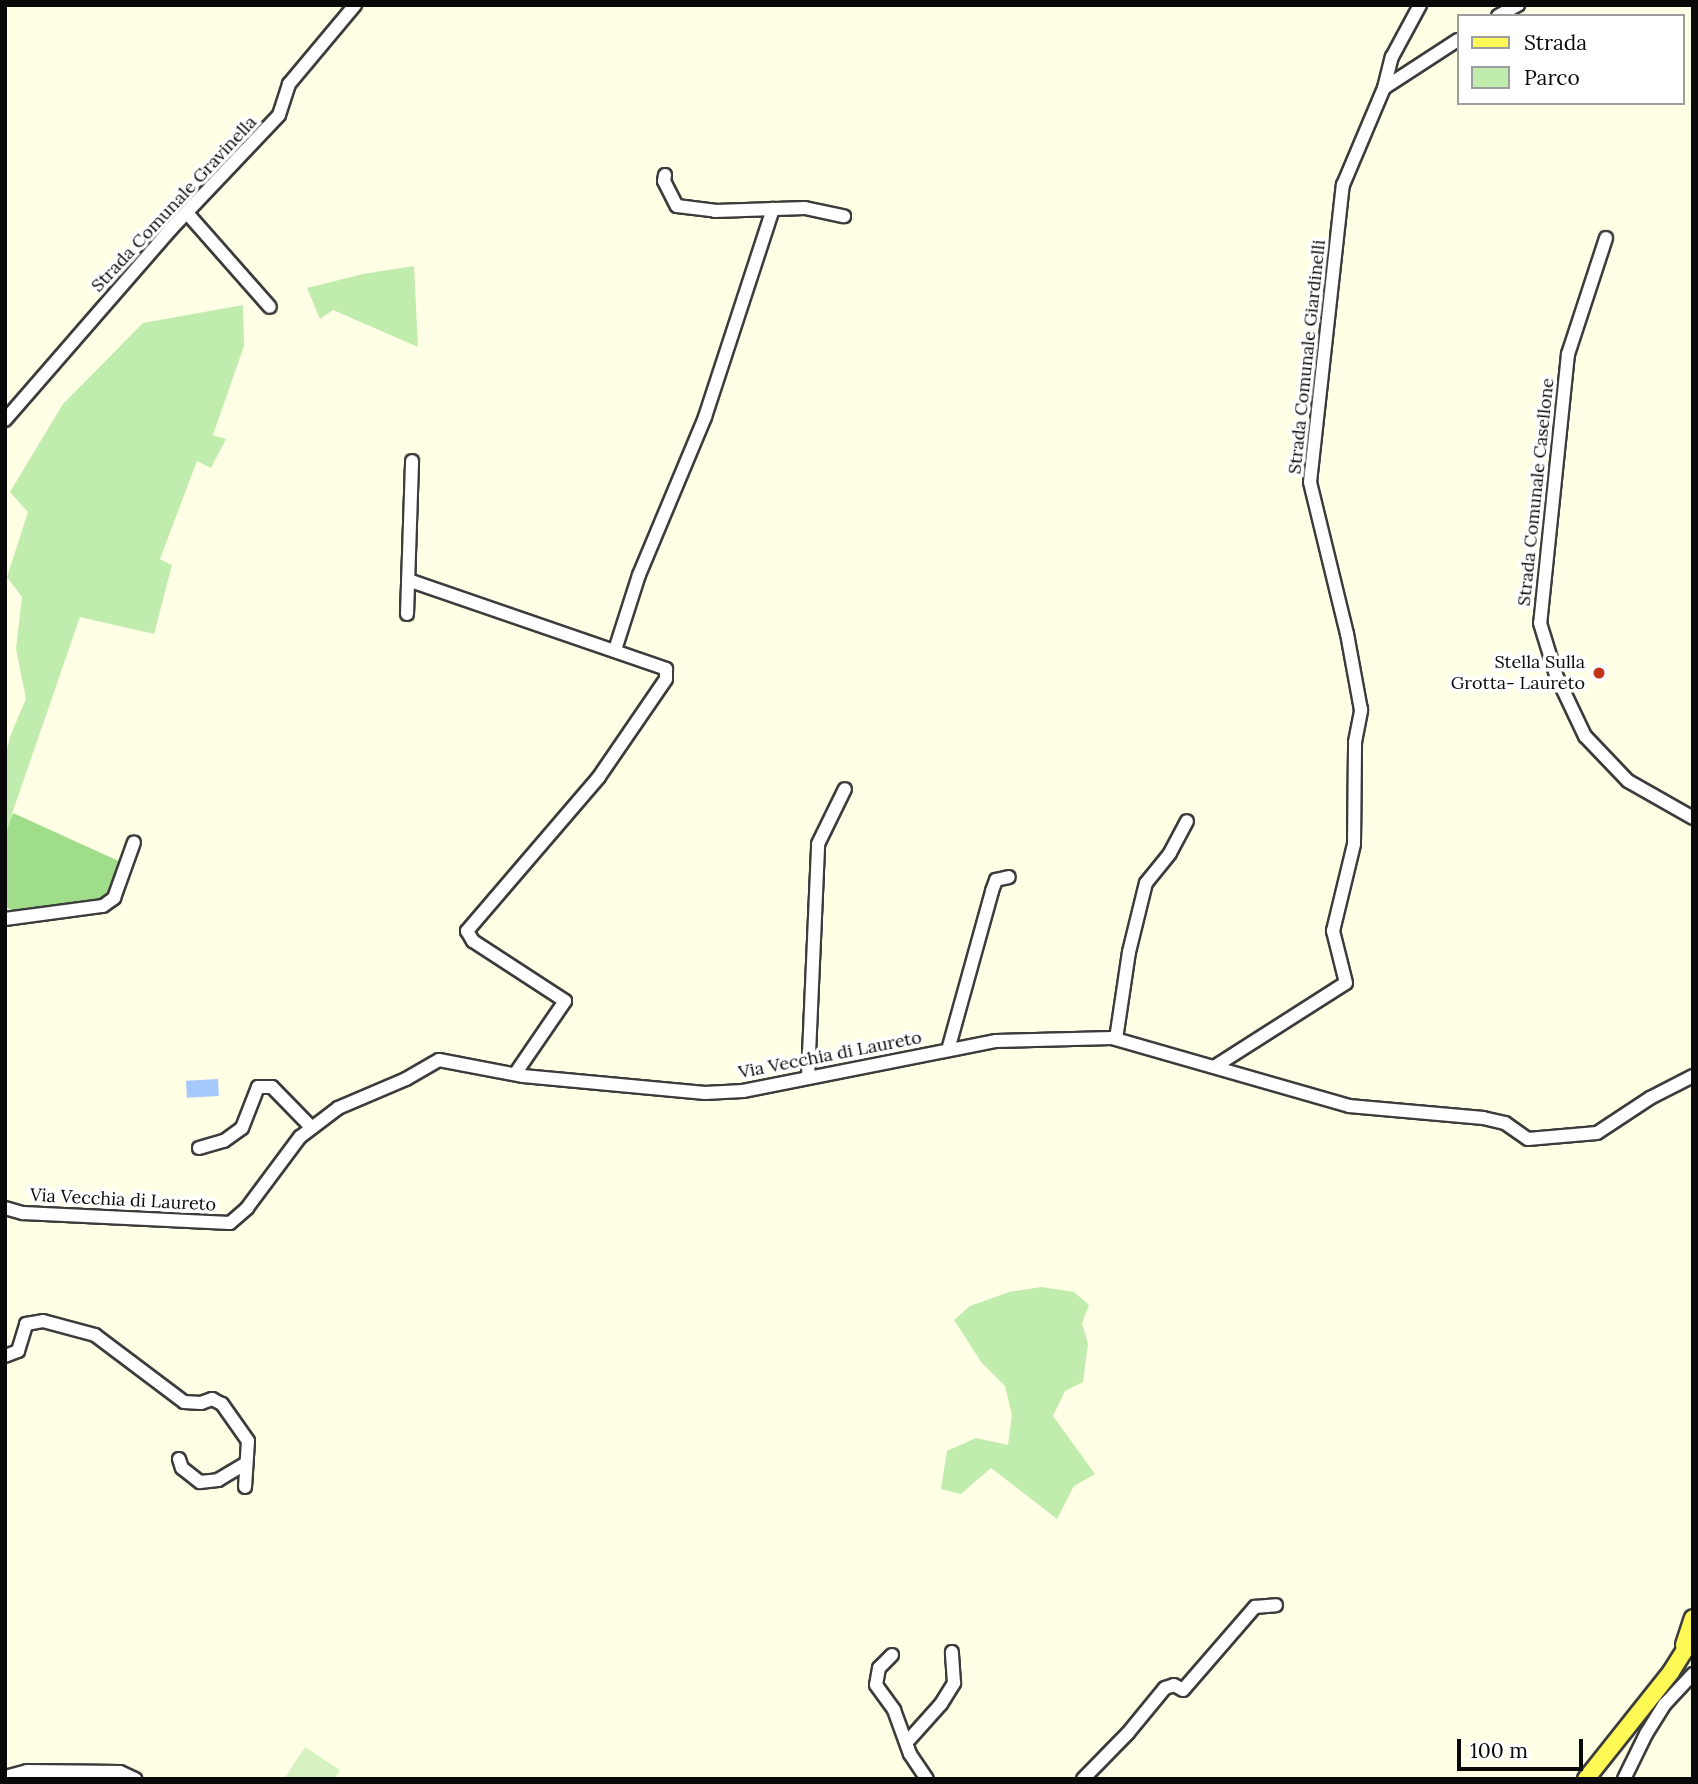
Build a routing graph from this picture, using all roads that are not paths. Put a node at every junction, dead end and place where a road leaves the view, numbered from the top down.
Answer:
1 (355, 5) edge
2 (1420, 5) edge
3 (1518, 5) edge
4 (1502, 14) edge
5 (1456, 41) edge
6 (1384, 88) junction
7 (665, 175) dead end
8 (774, 209) junction
9 (187, 213) junction
10 (844, 216) dead end
11 (1606, 238) dead end
12 (270, 307) dead end
13 (5, 420) edge
14 (412, 461) dead end
15 (408, 580) junction
16 (407, 614) dead end
17 (615, 650) junction
18 (845, 789) dead end
19 (1693, 818) edge
20 (1187, 821) dead end
21 (134, 842) dead end
22 (1009, 877) dead end
23 (5, 919) edge
24 (1116, 1040) junction
25 (948, 1050) junction
26 (1214, 1067) junction
27 (515, 1074) junction
28 (1693, 1076) edge
29 (808, 1077) junction
30 (312, 1128) junction
31 (199, 1148) dead end
32 (5, 1208) edge
33 (5, 1356) edge
34 (178, 1459) dead end
35 (245, 1464) junction
36 (245, 1487) dead end
37 (1276, 1605) dead end
38 (1693, 1618) edge
39 (1691, 1645) edge
40 (952, 1652) dead end
41 (892, 1655) dead end
42 (1693, 1674) edge
43 (907, 1742) junction
44 (5, 1777) edge
45 (135, 1779) edge
46 (927, 1779) edge
47 (1083, 1779) edge
48 (1586, 1779) edge
49 (1624, 1779) edge

1 - 9 street, Strada Comunale Gravinella
2 - 6 street, Strada Comunale Giardinelli
3 - 4 street
5 - 6 street
6 - 26 street, Strada Comunale Giardinelli
7 - 8 street
8 - 10 street
8 - 17 street
9 - 12 street
9 - 13 street, Strada Comunale Gravinella
11 - 19 street, Strada Comunale Casellone
14 - 15 street
15 - 16 street
15 - 17 street
17 - 27 street
18 - 29 street
20 - 24 street
21 - 23 street
22 - 25 street
24 - 25 street, Via Vecchia di Laureto
24 - 26 street, Via Vecchia di Laureto
25 - 29 street, Via Vecchia di Laureto
26 - 28 street, Via Vecchia di Laureto
27 - 29 street, Via Vecchia di Laureto
27 - 30 street, Via Vecchia di Laureto
30 - 31 street
30 - 32 street, Via Vecchia di Laureto
33 - 35 street
34 - 35 street
35 - 36 street
37 - 47 street
38 - 39 main road
39 - 48 main road
40 - 43 street
41 - 43 street
42 - 49 street
43 - 46 street
44 - 45 street

